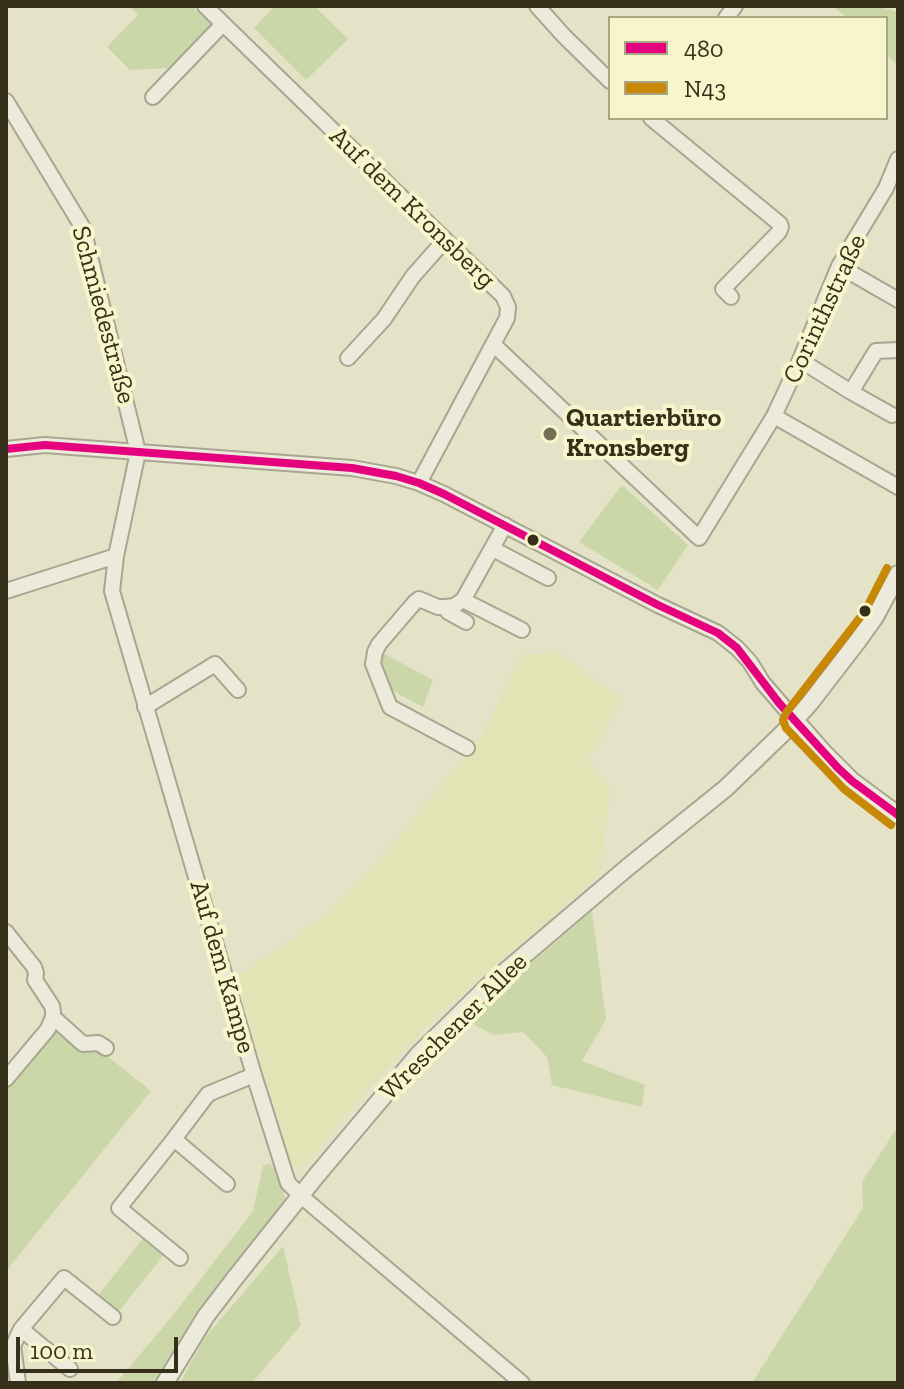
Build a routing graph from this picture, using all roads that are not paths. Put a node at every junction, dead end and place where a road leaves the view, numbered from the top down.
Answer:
1 (205, 6) edge
2 (537, 6) edge
3 (223, 24) junction
4 (608, 79) edge
5 (153, 97) dead end
6 (8, 107) edge
7 (653, 120) edge
8 (898, 159) edge
9 (892, 191) edge
10 (445, 240) junction
11 (839, 266) junction
12 (731, 297) dead end
13 (898, 300) edge
14 (494, 345) junction
15 (898, 350) edge
16 (348, 358) dead end
17 (800, 360) junction
18 (851, 392) junction
19 (892, 415) dead end
20 (774, 416) junction
21 (6, 449) edge
22 (138, 452) junction
23 (419, 483) junction
24 (898, 487) edge
25 (505, 525) junction
26 (493, 549) junction
27 (116, 556) junction
28 (898, 574) edge
29 (548, 578) dead end
30 (6, 591) edge
31 (463, 600) junction
32 (446, 607) junction
33 (466, 622) dead end
34 (522, 630) dead end
35 (238, 690) dead end
36 (145, 707) junction
37 (795, 720) junction
38 (467, 748) dead end
39 (898, 815) edge
40 (6, 932) edge
41 (53, 1017) junction
42 (106, 1048) dead end
43 (254, 1075) junction
44 (6, 1079) edge
45 (174, 1139) junction
46 (227, 1184) dead end
47 (301, 1196) junction
48 (180, 1258) dead end
49 (113, 1317) dead end
50 (21, 1329) junction
51 (70, 1369) dead end
52 (18, 1383) edge
53 (165, 1383) edge
54 (522, 1383) edge

1 - 3 street, Auf dem Kronsberg
2 - 4 street
3 - 5 street
3 - 10 street, Auf dem Kronsberg
6 - 22 street, Schmiedestraße
7 - 12 street
8 - 9 street, Corinthstraße
9 - 11 street, Corinthstraße
10 - 14 street, Auf dem Kronsberg
10 - 16 street
11 - 13 street
11 - 17 street, Corinthstraße
14 - 20 street, Corinthstraße
14 - 23 street, Auf dem Kronsberg
15 - 18 street
17 - 18 street
17 - 20 street, Corinthstraße
18 - 19 street
20 - 24 street, Corinthstraße
21 - 22 street
22 - 23 street
22 - 27 street, Auf dem Kampe
23 - 25 street
25 - 26 street
25 - 37 street
26 - 29 street
26 - 31 street
27 - 30 street
27 - 36 street, Auf dem Kampe
28 - 37 street, Wreschener Allee
31 - 32 street
31 - 34 street
32 - 33 street
32 - 38 street
35 - 36 street
36 - 43 street, Auf dem Kampe
37 - 39 street
37 - 47 street, Wreschener Allee
40 - 41 street
41 - 42 street
41 - 44 street
43 - 45 street
43 - 47 street, Auf dem Kampe
45 - 46 street
45 - 48 street
47 - 53 street, Wreschener Allee
47 - 54 street, Auf dem Kampe
49 - 50 street
50 - 51 street
50 - 52 street

